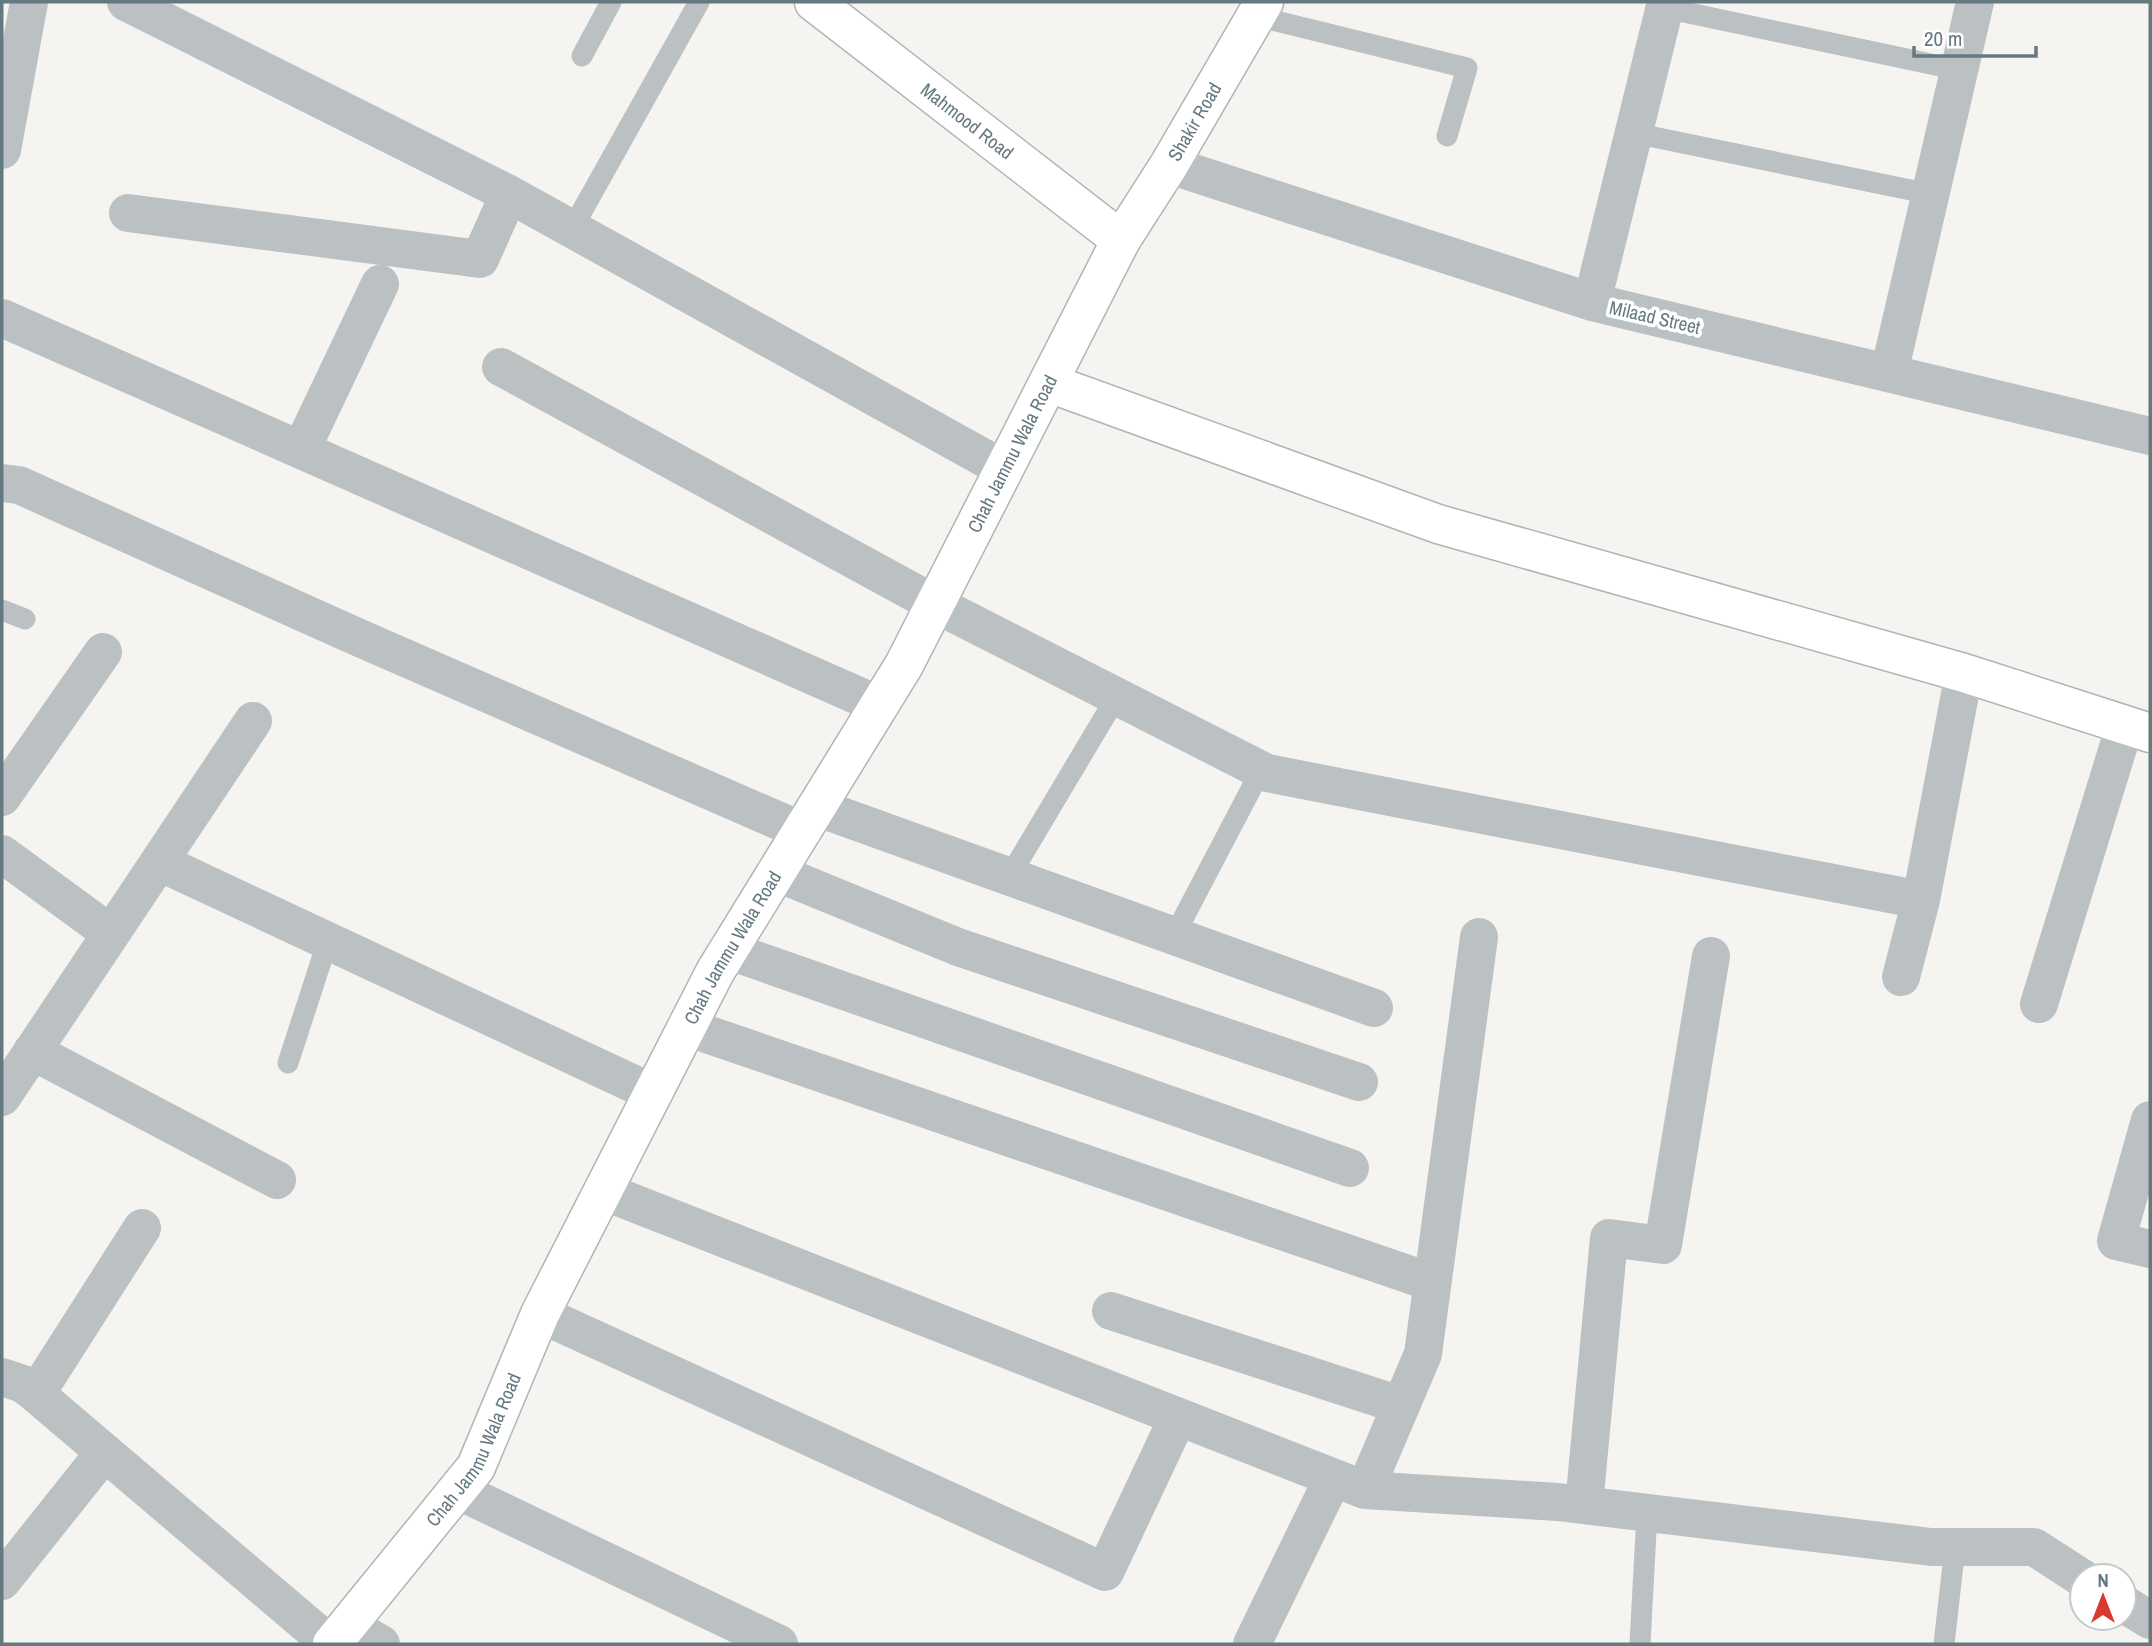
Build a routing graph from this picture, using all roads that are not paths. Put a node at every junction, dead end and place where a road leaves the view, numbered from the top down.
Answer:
1 (29, 2) edge
2 (611, 2) edge
3 (699, 2) edge
4 (814, 2) edge
5 (1975, 2) edge
6 (137, 4) edge
7 (1666, 5) edge
8 (1260, 9) edge
9 (582, 56) dead end
10 (1959, 70) junction
11 (1634, 133) junction
12 (1447, 136) dead end
13 (2, 150) edge
14 (1169, 165) junction
15 (509, 194) junction
16 (1930, 194) junction
17 (128, 213) dead end
18 (572, 229) junction
19 (1121, 240) junction
20 (380, 284) dead end
21 (1592, 302) junction
22 (2, 318) edge
23 (501, 367) dead end
24 (1889, 373) junction
25 (1049, 383) junction
26 (2150, 436) edge
27 (301, 450) junction
28 (1004, 469) junction
29 (2, 483) edge
30 (935, 604) junction
31 (2, 610) edge
32 (25, 619) dead end
33 (103, 652) dead end
34 (1964, 673) junction
35 (1117, 696) junction
36 (879, 705) junction
37 (253, 721) dead end
38 (2137, 729) edge
39 (1261, 770) junction
40 (2, 797) edge
41 (809, 819) junction
42 (2, 854) edge
43 (159, 862) junction
44 (775, 873) junction
45 (1009, 877) junction
46 (1921, 900) junction
47 (110, 933) junction
48 (1174, 936) junction
49 (1479, 937) dead end
50 (328, 940) junction
51 (727, 950) junction
52 (1711, 956) dead end
53 (1901, 977) dead end
54 (2039, 1004) dead end
55 (1374, 1008) dead end
56 (686, 1027) junction
57 (32, 1051) junction
58 (288, 1063) dead end
59 (1359, 1082) dead end
60 (653, 1093) junction
61 (2, 1097) edge
62 (2150, 1120) edge
63 (1350, 1168) dead end
64 (277, 1180) dead end
65 (603, 1191) junction
66 (142, 1228) dead end
67 (2150, 1248) edge
68 (1431, 1282) junction
69 (1111, 1311) dead end
70 (540, 1314) junction
71 (2, 1377) edge
72 (36, 1394) junction
73 (1401, 1405) junction
74 (1178, 1417) junction
75 (104, 1453) junction
76 (1349, 1484) junction
77 (457, 1490) junction
78 (1584, 1505) junction
79 (1647, 1513) junction
80 (1955, 1547) junction
81 (2068, 1568) edge
82 (2, 1581) edge
83 (337, 1638) edge
84 (381, 1644) edge
85 (779, 1644) edge
86 (1252, 1644) edge
87 (1640, 1644) edge
88 (1944, 1644) edge

1 - 13 street
2 - 9 lane
3 - 18 lane
4 - 19 street, Mahmood Road
5 - 10 street
6 - 15 street
7 - 10 lane
7 - 11 street
8 - 12 lane
8 - 14 street, Shakir Road
10 - 16 street
11 - 16 lane
11 - 21 street
14 - 19 street, Shakir Road
14 - 21 street, Milaad Street
15 - 17 street
15 - 18 street
16 - 24 street
18 - 28 street
19 - 25 street, Chah Jammu Wala Road
20 - 27 street
21 - 24 street, Milaad Street
22 - 27 street
23 - 30 street
24 - 26 street, Milaad Street
25 - 28 street, Chah Jammu Wala Road
25 - 34 street
27 - 36 street
28 - 30 street, Chah Jammu Wala Road
29 - 41 street
30 - 35 street
30 - 36 street, Chah Jammu Wala Road
31 - 32 lane
33 - 40 street
34 - 38 street
34 - 46 street
35 - 39 street
35 - 45 lane
36 - 41 street, Chah Jammu Wala Road
37 - 43 street
38 - 54 street
39 - 46 street
39 - 48 lane
41 - 44 street, Chah Jammu Wala Road
41 - 45 street
42 - 47 street
43 - 47 street
43 - 50 street
44 - 51 street, Chah Jammu Wala Road
44 - 59 street
45 - 48 street
46 - 53 street
47 - 57 street
48 - 55 street
49 - 68 street
50 - 58 lane
50 - 60 street
51 - 56 street, Chah Jammu Wala Road
51 - 63 street
52 - 78 street
56 - 60 street, Chah Jammu Wala Road
56 - 68 street
57 - 61 street
57 - 64 street
60 - 65 street, Chah Jammu Wala Road
62 - 67 street
65 - 70 street, Chah Jammu Wala Road
65 - 74 street
66 - 72 street
68 - 73 street
69 - 73 street
70 - 74 street
70 - 77 street, Chah Jammu Wala Road
71 - 72 street
72 - 75 street
73 - 76 street
74 - 76 street
75 - 82 street
75 - 83 street
76 - 78 street
76 - 86 street
77 - 83 street, Chah Jammu Wala Road
77 - 85 street
78 - 79 street
79 - 80 street
79 - 87 lane
80 - 81 street
80 - 88 lane
83 - 84 street

